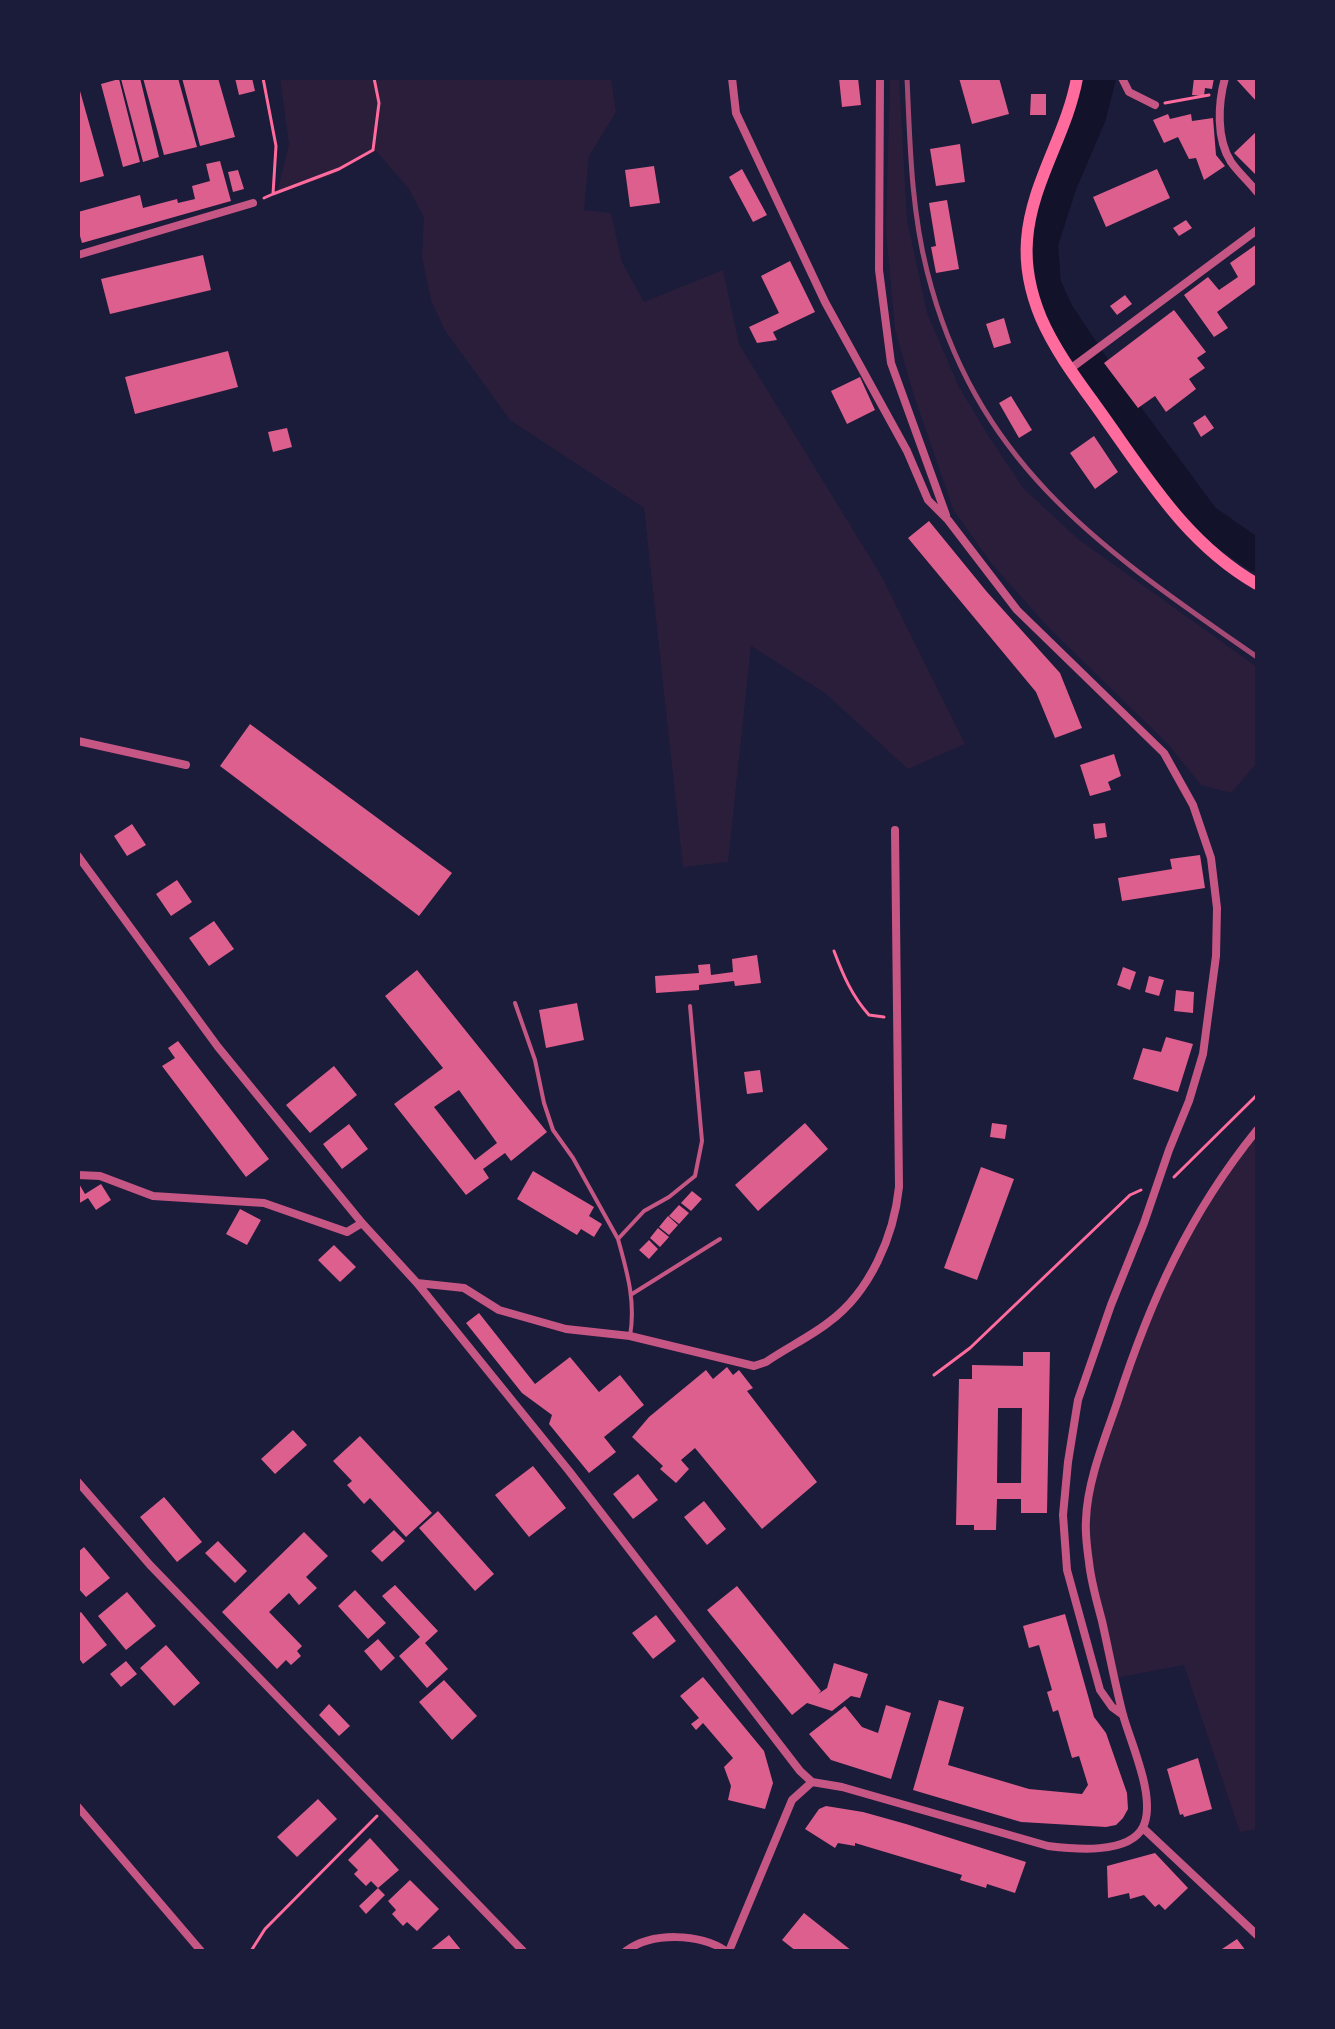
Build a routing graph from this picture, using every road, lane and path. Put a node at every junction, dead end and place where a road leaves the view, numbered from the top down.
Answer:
1 (263, 78) edge
2 (374, 78) edge
3 (732, 78) edge
4 (880, 78) edge
5 (1077, 78) edge
6 (1122, 78) edge
7 (1225, 78) edge
8 (1221, 93) junction
9 (1155, 105) joint
10 (1257, 192) edge
11 (273, 194) junction
12 (253, 203) joint
13 (1257, 230) edge
14 (78, 255) edge
15 (1075, 365) junction
16 (948, 520) junction
17 (1257, 584) edge
18 (78, 741) edge
19 (186, 765) dead end
20 (895, 830) dead end
21 (78, 856) edge
22 (834, 951) dead end
23 (515, 1003) dead end
24 (690, 1006) dead end
25 (896, 1017) junction
26 (1257, 1095) edge
27 (1257, 1130) edge
28 (78, 1175) edge
29 (1157, 1183) junction
30 (1130, 1195) dead end
31 (362, 1223) junction
32 (618, 1239) junction
33 (720, 1239) dead end
34 (417, 1283) junction
35 (632, 1294) junction
36 (630, 1336) junction
37 (934, 1375) dead end
38 (78, 1482) edge
39 (1123, 1715) junction
40 (812, 1782) junction
41 (78, 1807) edge
42 (385, 1807) junction
43 (1143, 1828) junction
44 (1257, 1935) edge
45 (201, 1951) edge
46 (251, 1951) edge
47 (523, 1951) edge
48 (626, 1951) edge
49 (727, 1951) edge

1 - 11 path
2 - 11 path
3 - 16 street
4 - 16 street
5 - 15 main road
6 - 9 street
7 - 8 street
8 - 9 path
8 - 10 street
11 - 12 path
12 - 14 street
13 - 15 street
15 - 17 main road
16 - 29 street
18 - 19 street
20 - 25 street
21 - 31 street
22 - 25 path
23 - 32 lane
24 - 32 lane
25 - 36 street
26 - 29 path
27 - 39 street
28 - 31 street
29 - 39 street
30 - 37 path
31 - 34 street
32 - 35 lane
33 - 35 lane
34 - 36 street
34 - 40 street
35 - 36 lane
38 - 42 street
39 - 43 street
40 - 43 street
40 - 49 street
41 - 45 street
42 - 46 path
42 - 47 street
43 - 44 street
48 - 49 street

